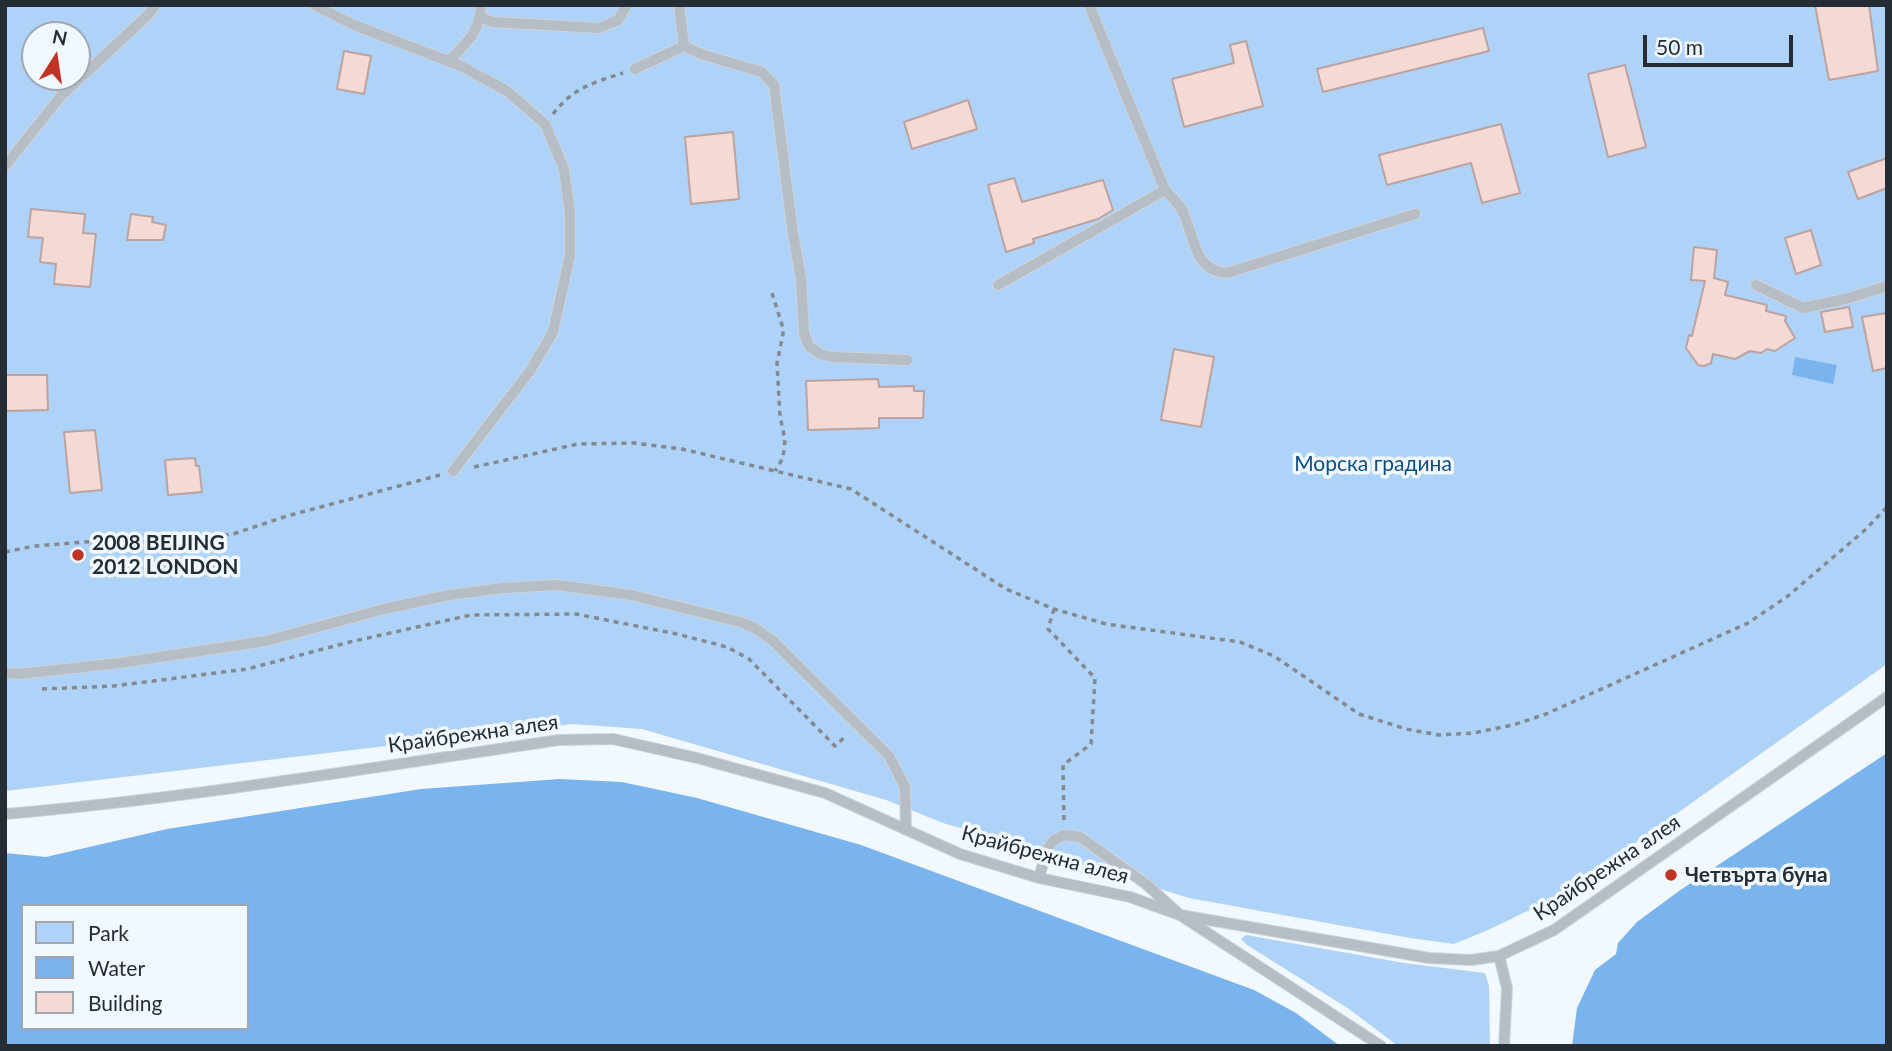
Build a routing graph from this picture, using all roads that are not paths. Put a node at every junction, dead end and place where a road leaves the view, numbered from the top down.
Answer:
1 (155, 5) edge
2 (314, 5) edge
3 (481, 5) edge
4 (626, 5) edge
5 (679, 5) edge
6 (1089, 5) edge
7 (481, 17) junction
8 (684, 46) junction
9 (449, 61) junction
10 (635, 69) road end
11 (5, 166) edge
12 (1165, 190) junction
13 (1415, 214) dead end
14 (998, 285) dead end
15 (1756, 285) dead end
16 (1887, 286) edge
17 (907, 359) dead end
18 (453, 471) road end
19 (5, 673) edge
20 (1887, 697) edge
21 (5, 814) edge
22 (906, 830) junction
23 (1039, 878) junction
24 (1180, 915) junction
25 (1499, 956) junction
26 (1381, 1046) edge
27 (1504, 1046) edge

1 - 11 lane
2 - 9 lane
3 - 7 lane
4 - 7 lane
5 - 8 lane
6 - 12 lane
7 - 9 lane
8 - 10 lane
8 - 17 lane
9 - 18 lane
12 - 13 lane
12 - 14 lane
15 - 16 lane
19 - 22 lane
20 - 25 lane, Крайбрежна алея
21 - 22 lane, Крайбрежна алея
22 - 23 lane, Крайбрежна алея
23 - 24 lane, Крайбрежна алея
23 - 24 lane
24 - 25 lane, Крайбрежна алея
24 - 26 lane
25 - 27 lane

